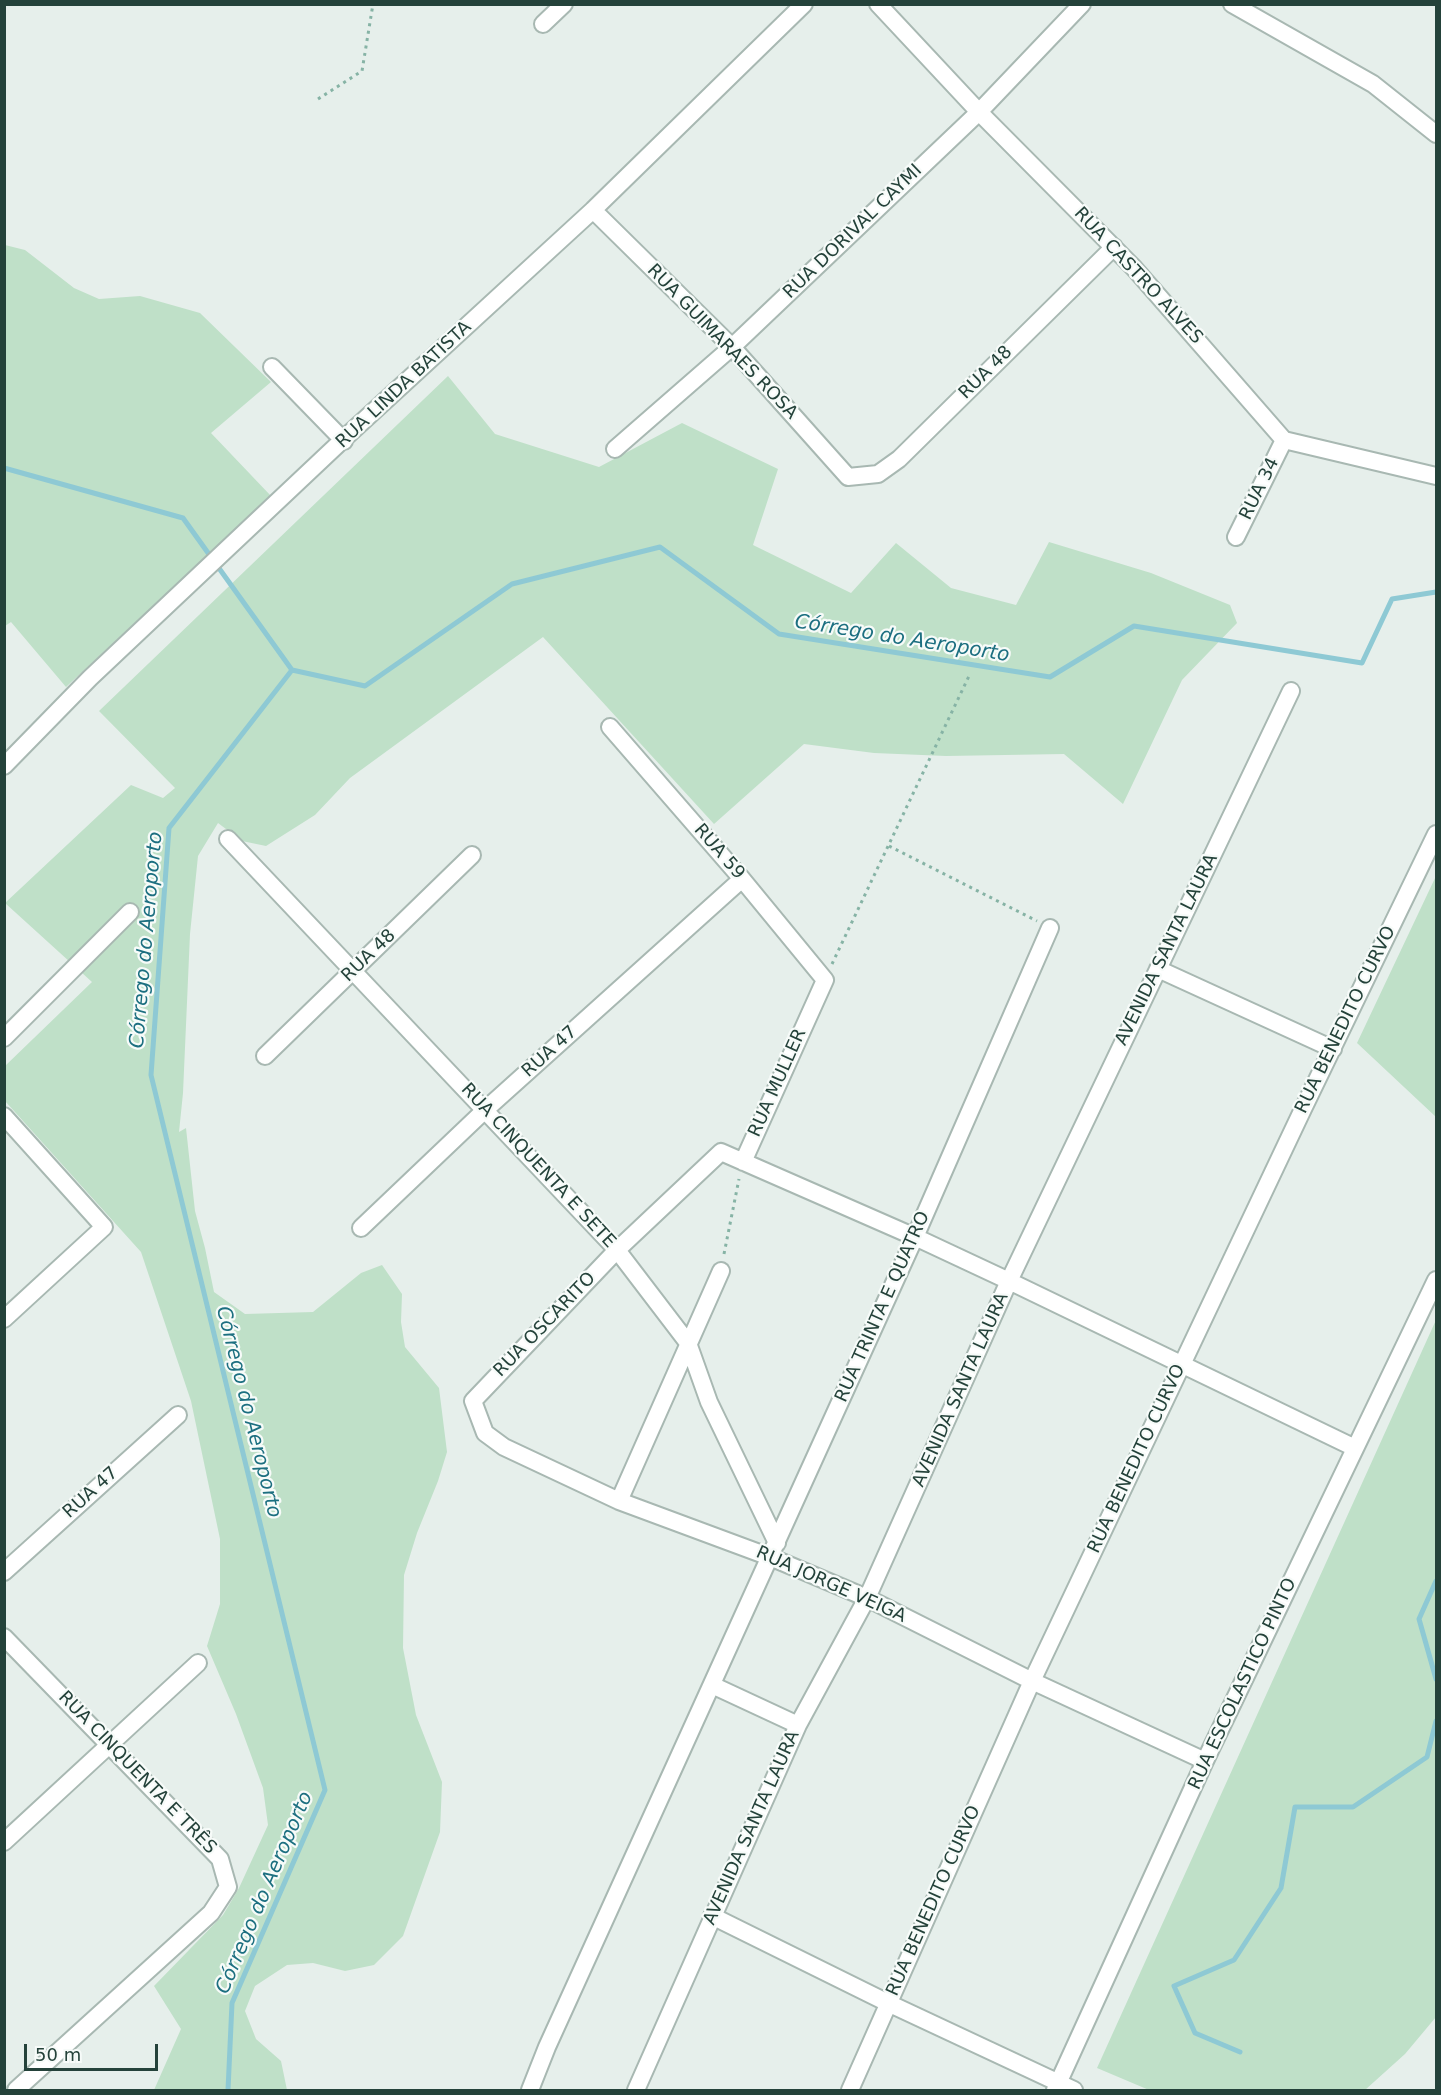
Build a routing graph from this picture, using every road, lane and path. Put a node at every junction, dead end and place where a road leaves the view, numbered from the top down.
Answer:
1 (373, 4) edge
2 (564, 4) edge
3 (804, 4) edge
4 (878, 4) edge
5 (1082, 4) edge
6 (1232, 4) edge
7 (543, 24) dead end
8 (318, 99) dead end
9 (979, 112) junction
10 (1437, 134) edge
11 (593, 210) junction
12 (1114, 248) junction
13 (732, 347) junction
14 (272, 367) dead end
15 (1284, 440) junction
16 (344, 441) junction
17 (615, 449) dead end
18 (1437, 476) edge
19 (848, 477) joint
20 (1236, 537) dead end
21 (969, 676) dead end
22 (1291, 691) dead end
23 (610, 727) dead end
24 (4, 766) edge
25 (1437, 834) edge
26 (228, 839) dead end
27 (889, 846) junction
28 (472, 855) dead end
29 (742, 879) junction
30 (130, 912) dead end
31 (1050, 927) joint
32 (1158, 969) junction
33 (353, 973) junction
34 (825, 980) junction
35 (4, 1038) edge
36 (1333, 1048) junction
37 (265, 1056) dead end
38 (485, 1110) junction
39 (4, 1116) edge
40 (743, 1162) junction
41 (361, 1228) dead end
42 (915, 1237) junction
43 (617, 1250) junction
44 (721, 1271) joint
45 (1437, 1280) edge
46 (1009, 1281) junction
47 (4, 1319) edge
48 (688, 1343) junction
49 (1182, 1365) junction
50 (473, 1401) joint
51 (178, 1415) dead end
52 (1355, 1448) junction
53 (619, 1501) junction
54 (774, 1550) junction
55 (4, 1572) edge
56 (867, 1598) junction
57 (4, 1637) edge
58 (198, 1664) dead end
59 (1032, 1681) junction
60 (712, 1685) junction
61 (798, 1725) junction
62 (111, 1745) junction
63 (1205, 1761) junction
64 (4, 1842) edge
65 (712, 1916) junction
66 (888, 2003) junction
67 (1057, 2087) edge
68 (16, 2091) edge
69 (530, 2091) edge
70 (636, 2091) edge
71 (850, 2091) edge
72 (1074, 2091) edge

1 - 8 path
2 - 7 street
3 - 11 street, RUA LINDA BATISTA
4 - 9 street, RUA CASTRO ALVES
5 - 9 street, RUA DORIVAL CAYMI
6 - 10 street
9 - 12 street, RUA CASTRO ALVES
9 - 13 street, RUA DORIVAL CAYMI
11 - 13 street, RUA GUIMARAES ROSA
11 - 16 street, RUA LINDA BATISTA
12 - 15 street, RUA CASTRO ALVES
12 - 19 street, RUA 48
13 - 17 street, RUA DORIVAL CAYMI
13 - 19 street, RUA GUIMARAES ROSA
14 - 16 street
15 - 18 street
15 - 20 street, RUA 34
16 - 24 street, RUA LINDA BATISTA
21 - 27 path
22 - 32 street, AVENIDA SANTA LAURA
23 - 29 street, RUA 59
25 - 36 street, RUA BENEDITO CURVO
26 - 33 street, RUA CINQUENTA E SETE
27 - 31 path
27 - 34 path
28 - 33 street, RUA 48
29 - 34 street, RUA 59
29 - 38 street, RUA 47
30 - 35 street
31 - 42 street, RUA TRINTA E QUATRO
32 - 36 street
32 - 46 street, AVENIDA SANTA LAURA
33 - 37 street, RUA 48
33 - 38 street, RUA CINQUENTA E SETE
34 - 40 street, RUA MULLER
36 - 49 street, RUA BENEDITO CURVO
38 - 41 street, RUA 47
38 - 43 street, RUA CINQUENTA E SETE
39 - 47 street
40 - 42 street
40 - 43 street, RUA OSCARITO
40 - 44 path
42 - 46 street
42 - 54 street, RUA TRINTA E QUATRO
43 - 48 street, RUA CINQUENTA E SETE
43 - 50 street, RUA OSCARITO
44 - 48 street
45 - 52 street, RUA ESCOLASTICO PINTO
46 - 49 street
46 - 56 street, AVENIDA SANTA LAURA
48 - 53 street
48 - 54 street, RUA CINQUENTA E SETE
49 - 52 street
49 - 59 street, RUA BENEDITO CURVO
50 - 53 street, RUA JORGE VEIGA
51 - 55 street, RUA 47
52 - 63 street, RUA ESCOLASTICO PINTO
53 - 54 street, RUA JORGE VEIGA
54 - 56 street, RUA JORGE VEIGA
54 - 60 street, RUA TRINTA E QUATRO
56 - 59 street, RUA JORGE VEIGA
56 - 61 street, AVENIDA SANTA LAURA
57 - 62 street, RUA CINQUENTA E TRÊS
58 - 62 street
59 - 63 street, RUA JORGE VEIGA
59 - 66 street, RUA BENEDITO CURVO
60 - 61 street
60 - 69 street, RUA TRINTA E QUATRO
61 - 65 street, AVENIDA SANTA LAURA
62 - 64 street
62 - 68 street, RUA CINQUENTA E TRÊS
63 - 67 street, RUA ESCOLASTICO PINTO
65 - 66 street
65 - 70 street, AVENIDA SANTA LAURA
66 - 67 street
66 - 71 street, RUA BENEDITO CURVO
67 - 72 street

